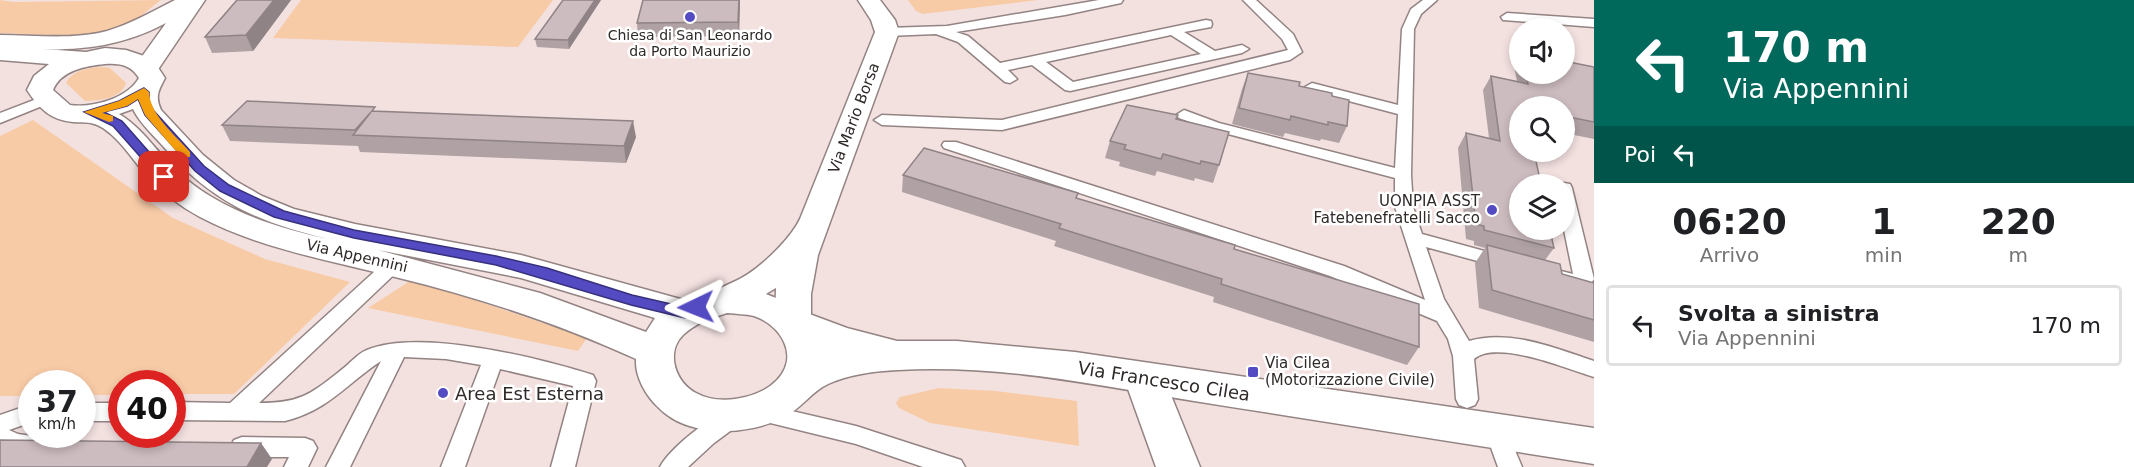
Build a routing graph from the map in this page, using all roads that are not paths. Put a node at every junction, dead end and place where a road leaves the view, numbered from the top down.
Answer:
1 (193, 0) edge
2 (869, 0) edge
3 (1117, 0) edge
4 (1249, 0) edge
5 (1431, 0) edge
6 (1411, 6) edge
7 (1507, 17) dead end
8 (1594, 23) edge
9 (1206, 24) dead end
10 (937, 31) junction
11 (1173, 31) junction
12 (886, 32) junction
13 (0, 42) edge
14 (1242, 49) dead end
15 (0, 53) edge
16 (1212, 55) junction
17 (94, 58) junction
18 (1035, 60) junction
19 (997, 68) junction
20 (0, 73) edge
21 (1010, 79) dead end
22 (145, 81) junction
23 (1312, 87) edge
24 (46, 90) junction
25 (1405, 111) junction
26 (90, 112) junction
27 (1184, 115) dead end
28 (0, 118) edge
29 (882, 120) dead end
30 (950, 145) dead end
31 (1403, 176) junction
32 (807, 237) junction
33 (1413, 237) junction
34 (1575, 237) edge
35 (393, 265) junction
36 (1517, 266) edge
37 (1540, 272) edge
38 (727, 300) junction
39 (685, 313) junction
40 (1442, 315) junction
41 (794, 322) junction
42 (398, 349) junction
43 (655, 351) junction
44 (902, 355) junction
45 (1463, 356) junction
46 (492, 360) junction
47 (1594, 369) edge
48 (1144, 378) junction
49 (801, 380) junction
50 (1467, 399) dead end
51 (186, 411) edge
52 (235, 412) junction
53 (746, 413) junction
54 (18, 418) edge
55 (0, 424) edge
56 (0, 436) edge
57 (18, 444) edge
58 (1594, 446) edge
59 (224, 447) edge
60 (1503, 449) edge
61 (925, 463) edge
62 (296, 467) edge
63 (338, 467) edge
64 (453, 467) edge
65 (563, 467) edge
66 (672, 467) edge
67 (952, 467) edge
68 (1178, 467) edge

1 - 13 street
1 - 17 street
1 - 22 street, Via Appennini
2 - 12 street
3 - 10 lane
4 - 29 lane
5 - 6 lane
6 - 25 lane
7 - 8 lane
9 - 11 lane
10 - 12 lane
10 - 19 lane
11 - 16 lane
11 - 18 lane
12 - 32 street, Via Mario Borsa
14 - 16 lane
15 - 17 street
16 - 18 lane
17 - 22 street
17 - 24 street
18 - 19 lane
19 - 21 lane
20 - 24 street, Via Appennini
22 - 26 street, Via Appennini
22 - 39 street, Via Appennini
23 - 25 lane
24 - 26 street, Via Appennini
24 - 28 lane
25 - 31 lane
26 - 35 street, Via Appennini
27 - 31 lane
30 - 40 lane
31 - 33 lane
32 - 38 street, Via Mario Borsa
32 - 41 street, Via Mario Borsa
33 - 36 lane
33 - 40 lane
34 - 37 lane
35 - 43 street, Via Appennini
35 - 52 lane
38 - 39 street
38 - 41 street
39 - 43 street
40 - 45 lane
41 - 44 street, Via Francesco Cilea
41 - 49 street
42 - 46 lane
42 - 52 lane
42 - 63 lane
43 - 53 street
44 - 48 street, Via Francesco Cilea
44 - 49 street, Via Francesco Cilea
45 - 47 lane
45 - 50 lane
46 - 64 lane
46 - 65 lane
48 - 60 street, Via Francesco Cilea
48 - 68 street
49 - 53 street
51 - 52 lane
53 - 61 lane
53 - 66 lane
54 - 55 lane
56 - 57 lane
58 - 60 street, Via Francesco Cilea
59 - 62 lane
61 - 67 lane

